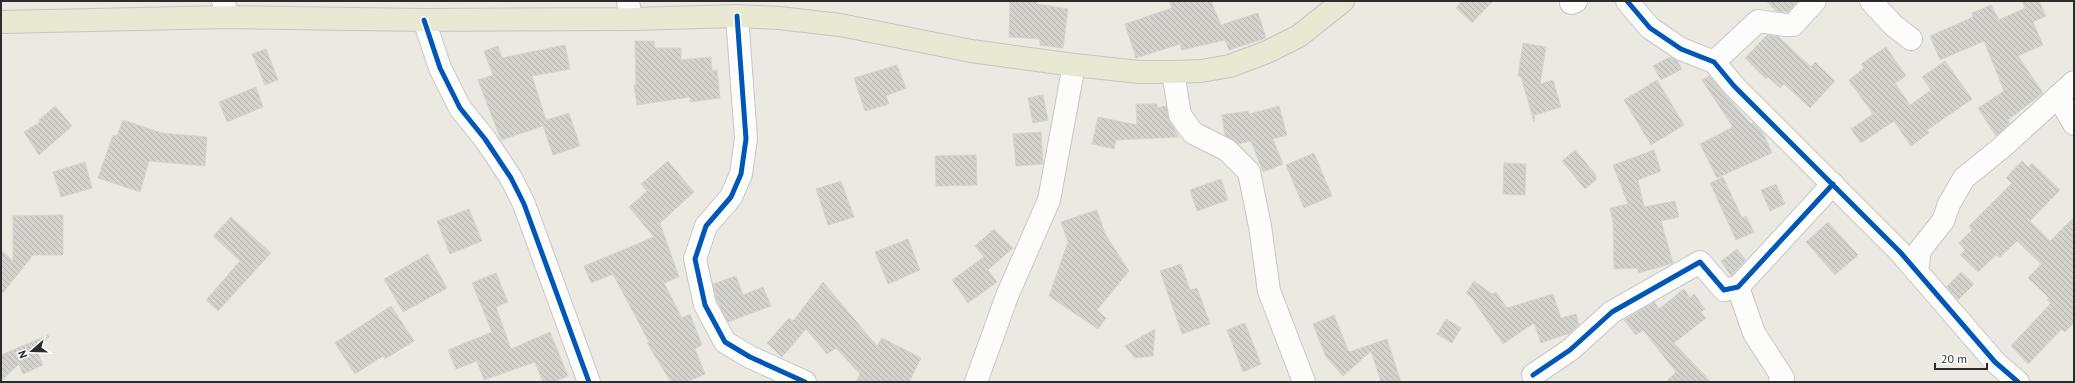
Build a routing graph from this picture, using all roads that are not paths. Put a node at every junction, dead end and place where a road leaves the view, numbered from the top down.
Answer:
1 (1343, 1) edge
2 (1627, 1) edge
3 (1815, 1) edge
4 (1871, 1) edge
5 (226, 9) edge
6 (629, 10) edge
7 (737, 16) junction
8 (424, 20) junction
9 (1, 22) edge
10 (1910, 39) dead end
11 (1714, 62) junction
12 (1074, 65) junction
13 (1173, 72) junction
14 (2074, 82) edge
15 (2058, 96) junction
16 (2074, 124) edge
17 (1832, 184) junction
18 (1917, 272) junction
19 (1738, 287) junction
20 (1533, 375) dead end
21 (588, 382) edge
22 (805, 382) edge
23 (976, 382) edge
24 (1304, 382) edge
25 (1780, 382) edge
26 (2018, 382) edge

1 - 13 main road
2 - 11 street
3 - 11 street
4 - 10 street
5 - 8 main road
5 - 9 main road
6 - 7 main road
6 - 8 main road
7 - 12 main road
7 - 22 street
8 - 21 street
11 - 17 street
12 - 13 main road
12 - 23 street
13 - 24 street
14 - 15 street
15 - 16 street
15 - 18 street
17 - 18 street
17 - 19 street
18 - 26 street
19 - 20 street
19 - 25 street

